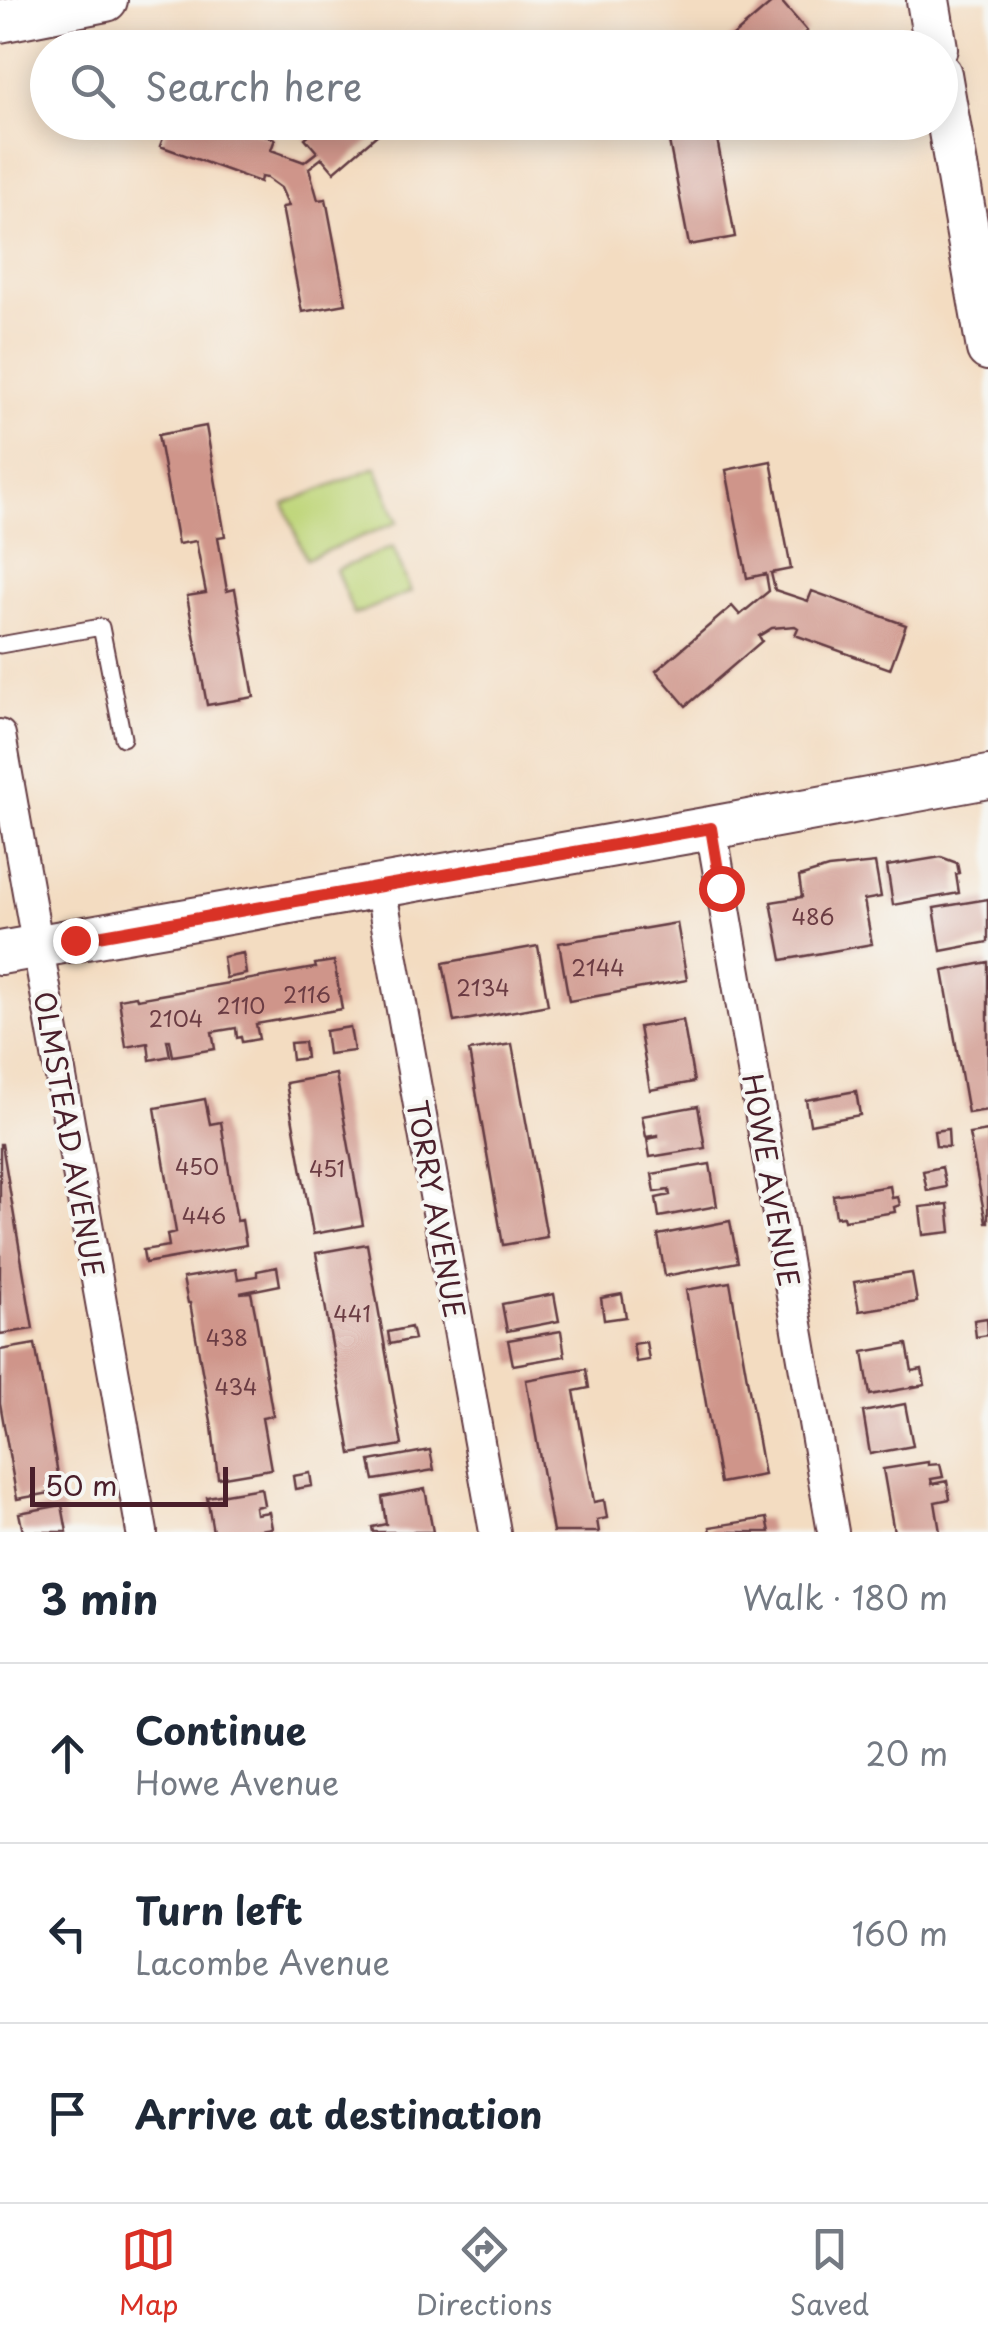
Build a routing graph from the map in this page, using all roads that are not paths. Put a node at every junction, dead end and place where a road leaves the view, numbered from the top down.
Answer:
1 (106, 0) edge
2 (928, 0) edge
3 (0, 21) edge
4 (933, 30) edge
5 (952, 140) edge
6 (988, 349) edge
7 (0, 645) edge
8 (0, 735) edge
9 (123, 738) dead end
10 (988, 777) edge
11 (711, 828) junction
12 (380, 886) junction
13 (18, 950) edge
14 (142, 1532) edge
15 (494, 1532) edge
16 (833, 1532) edge

1 - 3 main road
2 - 4 main road
5 - 6 main road
7 - 9 lane
8 - 13 street, OLMSTEAD AVENUE
10 - 11 main road
11 - 12 main road
11 - 16 street, HOWE AVENUE
12 - 13 main road
12 - 15 street, TORRY AVENUE
13 - 14 street, OLMSTEAD AVENUE

